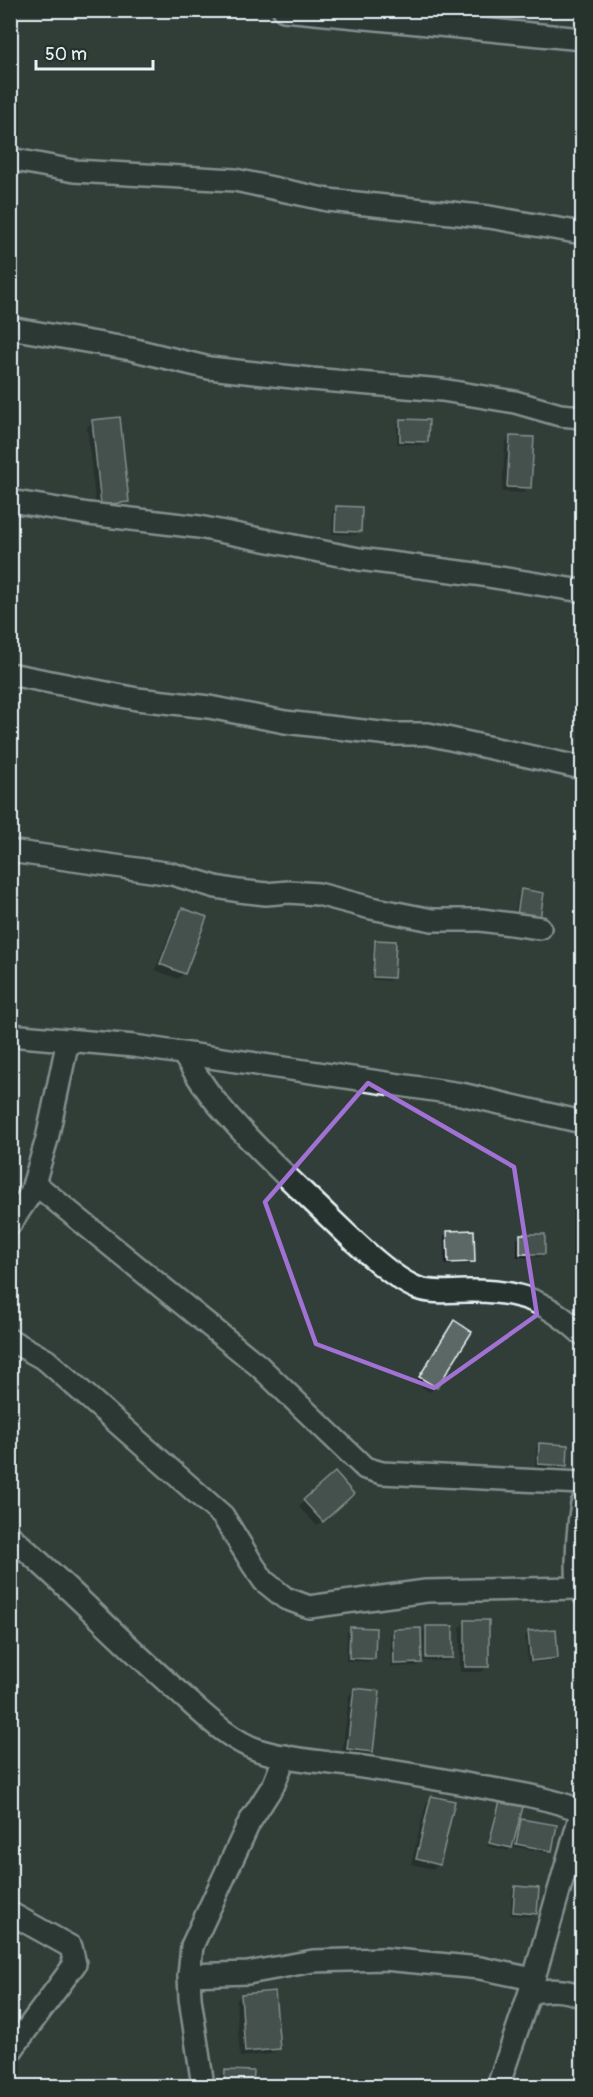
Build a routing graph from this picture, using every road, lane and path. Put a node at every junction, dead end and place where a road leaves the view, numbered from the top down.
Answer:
1 (284, 10) edge
2 (582, 39) edge
3 (10, 159) edge
4 (582, 233) edge
5 (10, 328) edge
6 (582, 417) edge
7 (10, 501) edge
8 (582, 591) edge
9 (10, 674) edge
10 (582, 768) edge
11 (10, 851) edge
12 (540, 928) dead end
13 (10, 1035) edge
14 (68, 1040) junction
15 (183, 1054) junction
16 (582, 1122) edge
17 (34, 1183) junction
18 (10, 1224) edge
19 (574, 1320) edge
20 (582, 1335) edge
21 (10, 1340) edge
22 (582, 1483) edge
23 (582, 1504) edge
24 (10, 1536) edge
25 (580, 1591) edge
26 (285, 1756) junction
27 (582, 1815) edge
28 (10, 1913) edge
29 (189, 1974) junction
30 (531, 1986) junction
31 (582, 1997) edge
32 (10, 2052) edge
33 (202, 2086) edge
34 (498, 2086) edge

1 - 2 street
3 - 4 street
5 - 6 street
7 - 8 street
9 - 10 street
11 - 12 street
13 - 14 street
14 - 15 street
14 - 17 street
15 - 16 street
15 - 19 street
17 - 18 street
17 - 22 street
19 - 20 street
21 - 25 street
23 - 25 street
24 - 26 street
26 - 27 street
26 - 29 street
27 - 30 street
28 - 32 street
29 - 30 street
29 - 33 street
30 - 31 street
30 - 34 street

